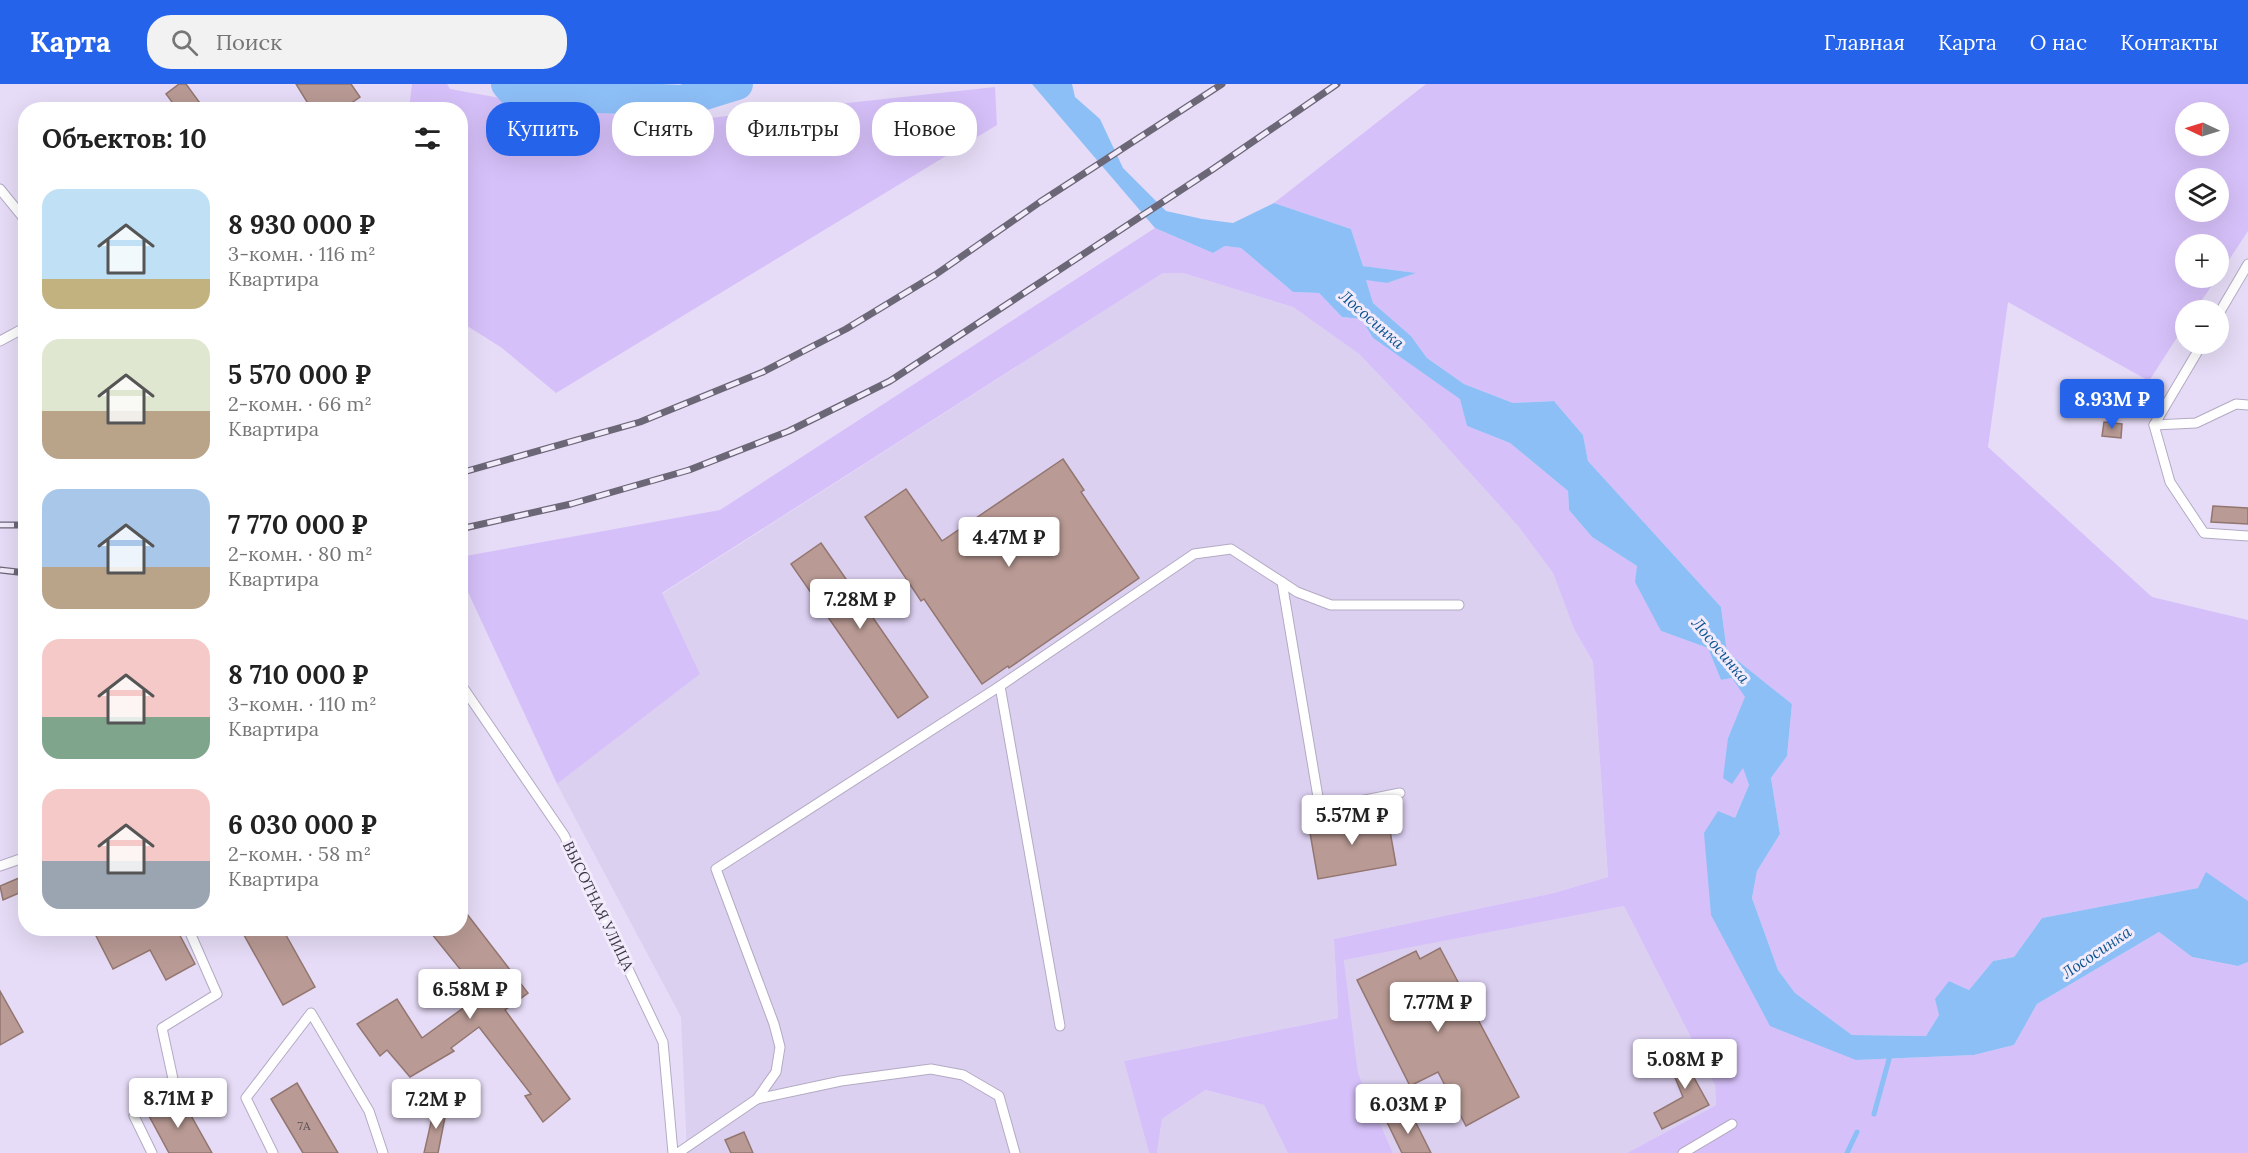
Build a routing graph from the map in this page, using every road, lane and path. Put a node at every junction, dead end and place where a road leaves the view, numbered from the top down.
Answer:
1 (0, 189) edge
2 (18, 209) edge
3 (2248, 264) edge
4 (2227, 300) edge
5 (18, 331) edge
6 (0, 341) edge
7 (2196, 354) edge
8 (2248, 405) edge
9 (2154, 425) junction
10 (2248, 536) edge
11 (1282, 582) junction
12 (1459, 605) dead end
13 (1000, 686) junction
14 (468, 696) edge
15 (1400, 793) dead end
16 (18, 860) edge
17 (0, 866) edge
18 (192, 936) edge
19 (1060, 1026) dead end
20 (757, 1099) junction
21 (1732, 1124) dead end
22 (152, 1153) edge
23 (273, 1153) edge
24 (383, 1153) edge
25 (675, 1153) edge
26 (1015, 1153) edge
27 (1683, 1153) edge

1 - 2 lane
3 - 4 lane
5 - 6 lane
7 - 9 lane
8 - 9 lane
9 - 10 lane
11 - 12 lane
11 - 13 lane
11 - 15 lane
13 - 19 lane
13 - 20 lane
14 - 25 lane, ВЫСОТНАЯ УЛИЦА
16 - 17 lane
18 - 22 lane
20 - 25 lane
20 - 26 lane
21 - 27 lane
23 - 24 lane

